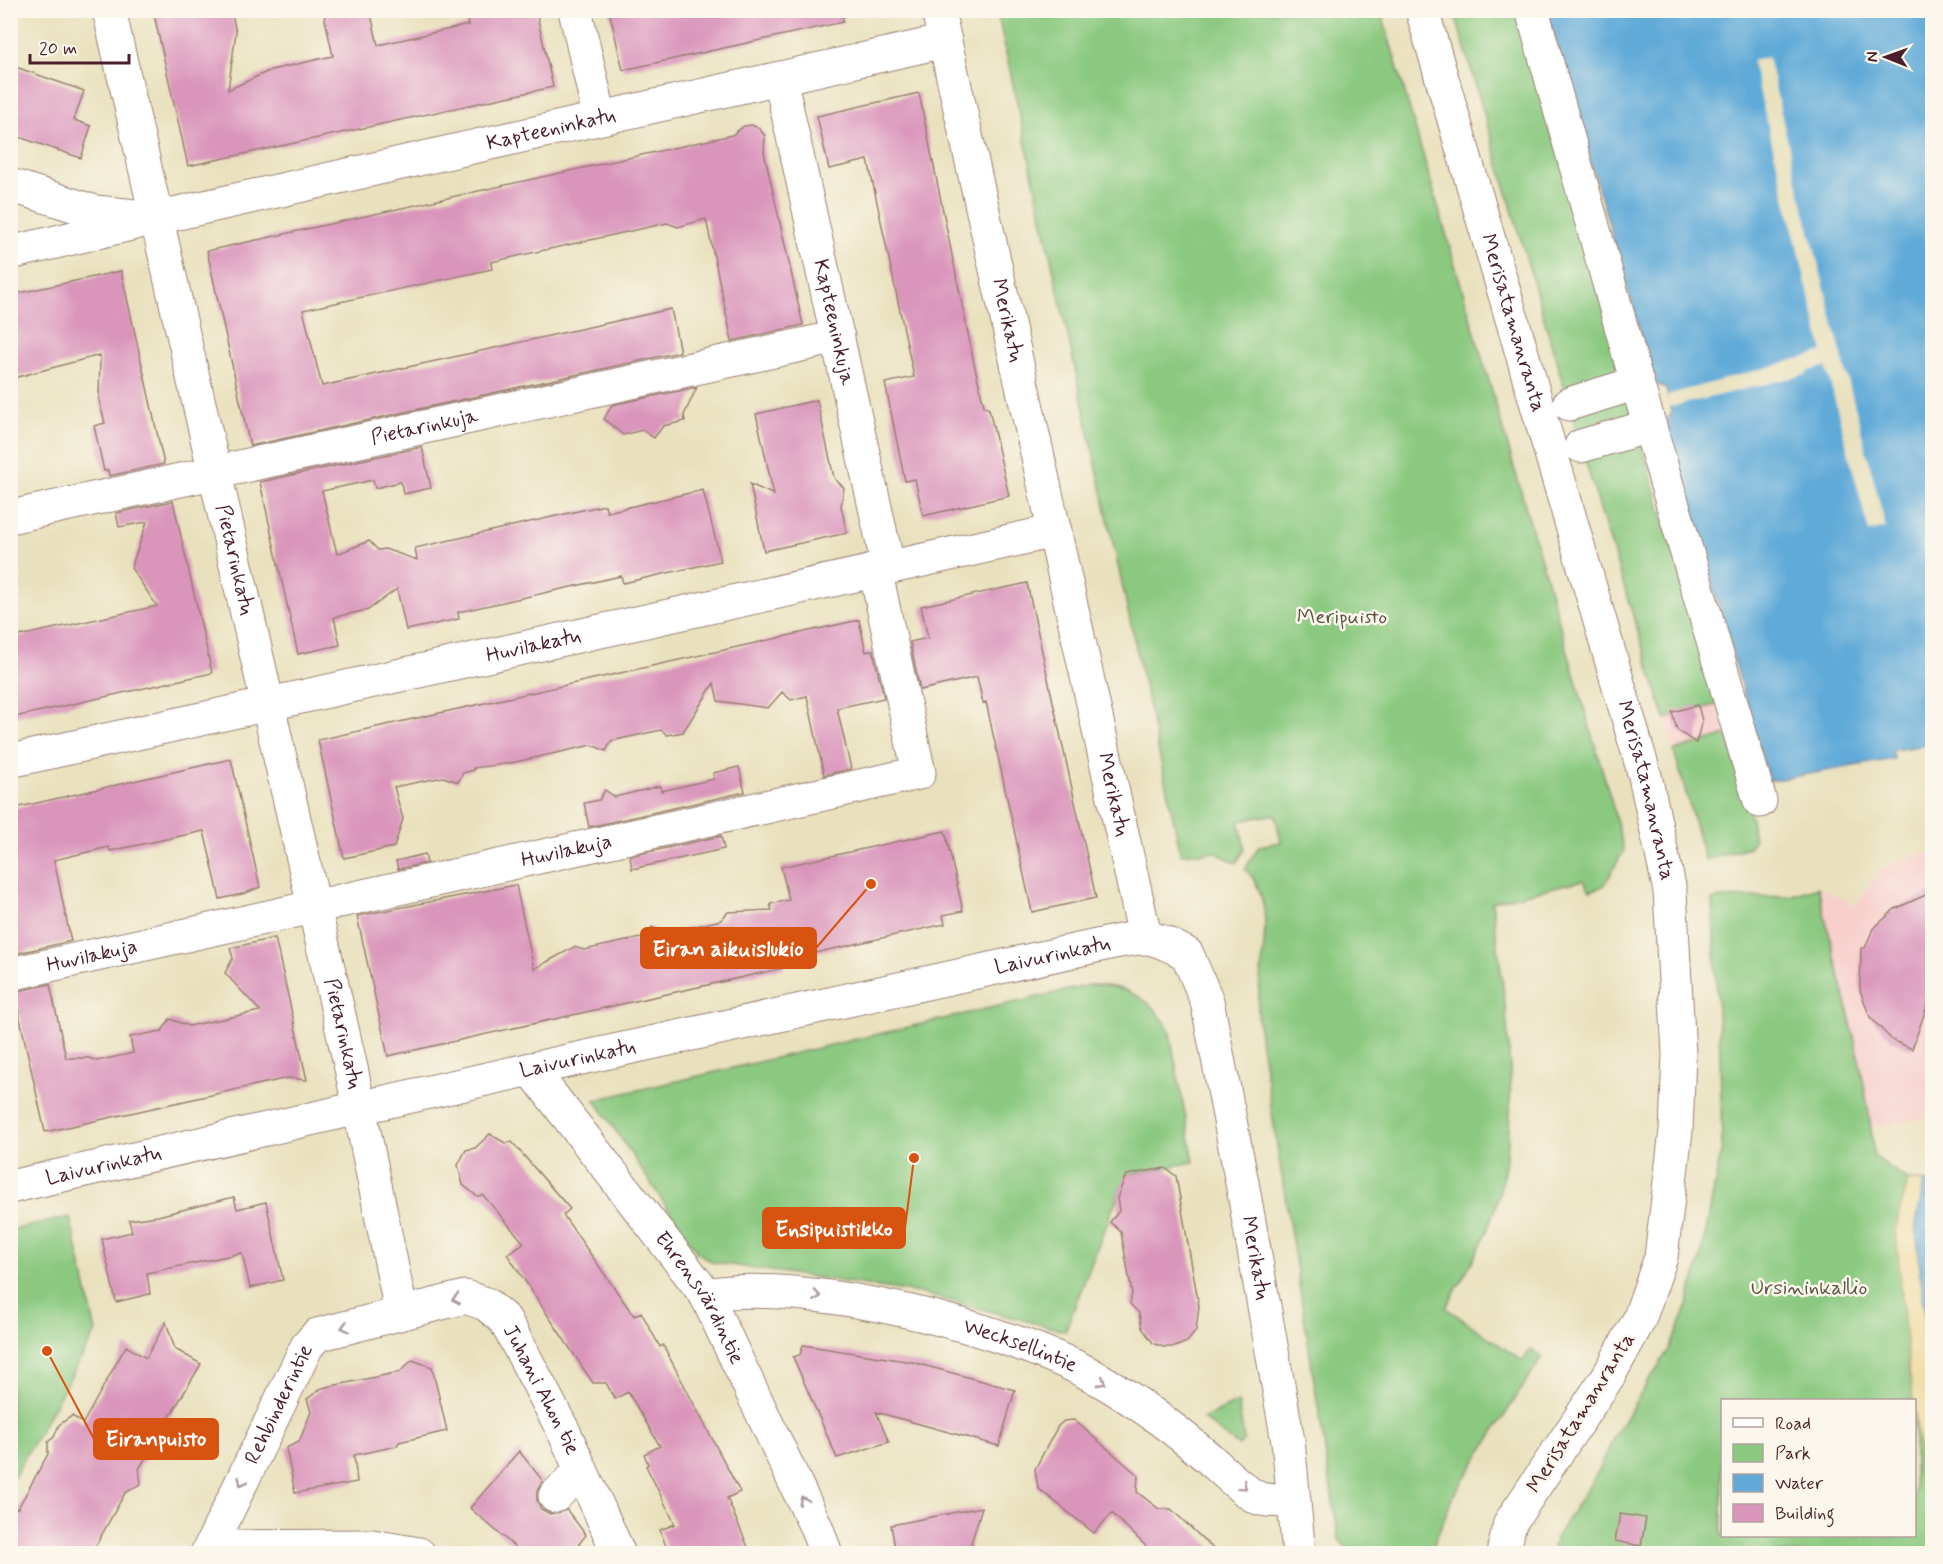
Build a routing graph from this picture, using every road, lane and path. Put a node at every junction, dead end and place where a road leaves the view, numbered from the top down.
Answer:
1 (109, 10) edge
2 (575, 10) edge
3 (1422, 10) edge
4 (1532, 10) edge
5 (942, 26) edge
6 (780, 78) junction
7 (600, 118) junction
8 (10, 185) edge
9 (156, 218) junction
10 (10, 253) edge
11 (838, 337) junction
12 (1569, 404) dead end
13 (1650, 404) junction
14 (1581, 446) dead end
15 (215, 473) junction
16 (10, 517) edge
17 (1056, 531) junction
18 (882, 568) junction
19 (268, 704) junction
20 (10, 761) edge
21 (1760, 801) dead end
22 (314, 906) junction
23 (1145, 936) junction
24 (10, 974) edge
25 (531, 1069) junction
26 (359, 1108) junction
27 (10, 1187) edge
28 (706, 1296) junction
29 (401, 1311) junction
30 (581, 1471) junction
31 (555, 1496) dead end
32 (1294, 1501) junction
33 (209, 1550) edge
34 (419, 1554) edge
35 (619, 1554) edge
36 (826, 1554) edge
37 (1299, 1554) edge
38 (1503, 1554) edge

1 - 9 street, Pietarinkatu
2 - 7 street
3 - 38 street, Merisatamanranta
4 - 13 street
5 - 6 street, Kapteeninkatu
5 - 17 street, Merikatu
6 - 7 street, Kapteeninkatu
6 - 11 street, Kapteeninkuja
7 - 9 street, Kapteeninkatu
8 - 9 street, Kapteeninkatu
9 - 10 street, Kapteeninkatu
9 - 15 street, Pietarinkatu
11 - 15 street, Pietarinkuja
11 - 18 street, Kapteeninkuja
12 - 13 street
13 - 14 street
13 - 21 street
15 - 16 street, Pietarinkuja
15 - 19 street, Pietarinkatu
17 - 18 street, Huvilakatu
17 - 23 street, Merikatu
18 - 19 street, Huvilakatu
18 - 22 street, Huvilakuja
19 - 20 street, Huvilakatu
19 - 22 street, Pietarinkatu
22 - 24 street, Huvilakuja
22 - 26 street, Pietarinkatu
23 - 25 street, Laivurinkatu
23 - 32 street, Merikatu
25 - 26 street, Laivurinkatu
25 - 28 street, Ehrensvärdintie
26 - 27 street, Laivurinkatu
26 - 29 street
28 -> 32 street, Wecksellintie
36 -> 28 street, Ehrensvärdintie
30 -> 29 street, Juhani Ahon tie
29 -> 33 street, Rehbinderintie
30 - 31 street
30 - 35 street, Juhani Ahon tie
32 - 37 street, Merikatu
33 - 34 street

